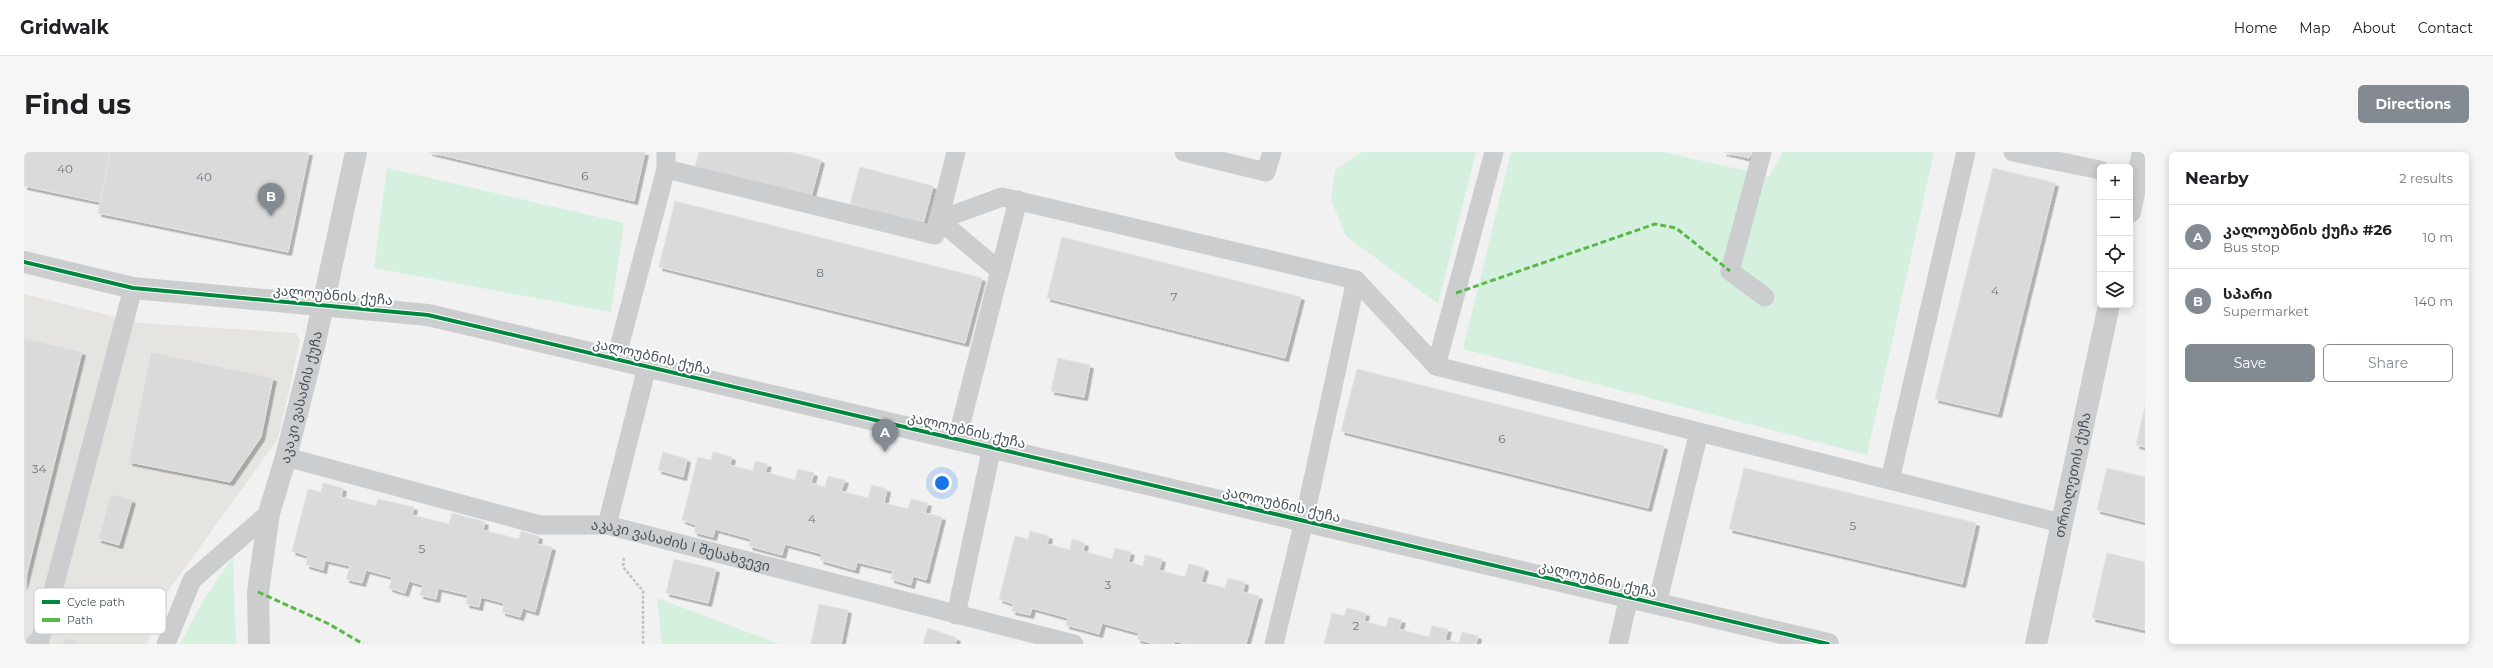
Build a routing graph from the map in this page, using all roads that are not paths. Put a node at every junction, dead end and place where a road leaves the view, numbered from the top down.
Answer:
1 (356, 152) edge
2 (956, 152) edge
3 (1184, 152) edge
4 (1272, 152) edge
5 (1494, 152) edge
6 (1762, 152) edge
7 (1966, 152) edge
8 (2013, 152) edge
9 (2143, 152) edge
10 (666, 160) edge
11 (2097, 169) edge
12 (2137, 178) edge
13 (1018, 200) junction
14 (2132, 200) edge
15 (939, 220) junction
16 (24, 262) edge
17 (1000, 271) junction
18 (1356, 280) junction
19 (133, 288) junction
20 (1765, 297) dead end
21 (323, 305) junction
22 (2109, 308) edge
23 (616, 359) junction
24 (1436, 366) junction
25 (647, 367) junction
26 (1699, 432) junction
27 (957, 439) junction
28 (992, 448) junction
29 (286, 457) junction
30 (1890, 480) junction
31 (269, 513) junction
32 (1304, 521) junction
33 (2062, 523) junction
34 (607, 526) junction
35 (54, 588) edge
36 (1629, 597) junction
37 (1657, 604) junction
38 (956, 615) junction
39 (42, 634) edge
40 (35, 644) edge
41 (166, 644) edge
42 (259, 644) edge
43 (1074, 644) edge
44 (1274, 644) edge
45 (1618, 644) edge
46 (1828, 644) edge
47 (2036, 644) edge

1 - 21 street, აკაკი ვასაძის ქუჩა
2 - 15 lane
3 - 4 lane
5 - 24 lane
6 - 20 lane
7 - 30 lane
8 - 11 lane
9 - 12 street
10 - 15 lane
10 - 23 lane
12 - 14 street
13 - 15 lane
13 - 17 lane
13 - 18 lane
15 - 17 lane
16 - 19 street, კალოუბნის ქუჩა
17 - 27 lane
18 - 24 lane
18 - 32 lane
19 - 21 street, კალოუბნის ქუჩა
19 - 35 lane
21 - 23 street, კალოუბნის ქუჩა
21 - 29 street, აკაკი ვასაძის ქუჩა
22 - 33 street, თრიალეთის ქუჩა
23 - 25 street, კალოუბნის ქუჩა
24 - 26 lane
25 - 27 street, კალოუბნის ქუჩა
25 - 34 lane
26 - 30 lane
26 - 37 lane
27 - 28 street, კალოუბნის ქუჩა
28 - 32 street, კალოუბნის ქუჩა
28 - 38 lane
29 - 31 street, აკაკი ვასაძის ქუჩა
29 - 34 lane, აკაკი ვასაძის I შესახვევი
30 - 33 lane
31 - 41 lane
31 - 42 street, აკაკი ვასაძის ქუჩა
32 - 36 street, კალოუბნის ქუჩა
32 - 44 lane
33 - 47 street, თრიალეთის ქუჩა
34 - 38 lane, აკაკი ვასაძის I შესახვევი
36 - 37 street, კალოუბნის ქუჩა
36 - 45 lane
37 - 46 street, კალოუბნის ქუჩა
38 - 43 lane, აკაკი ვასაძის I შესახვევი
39 - 40 lane

